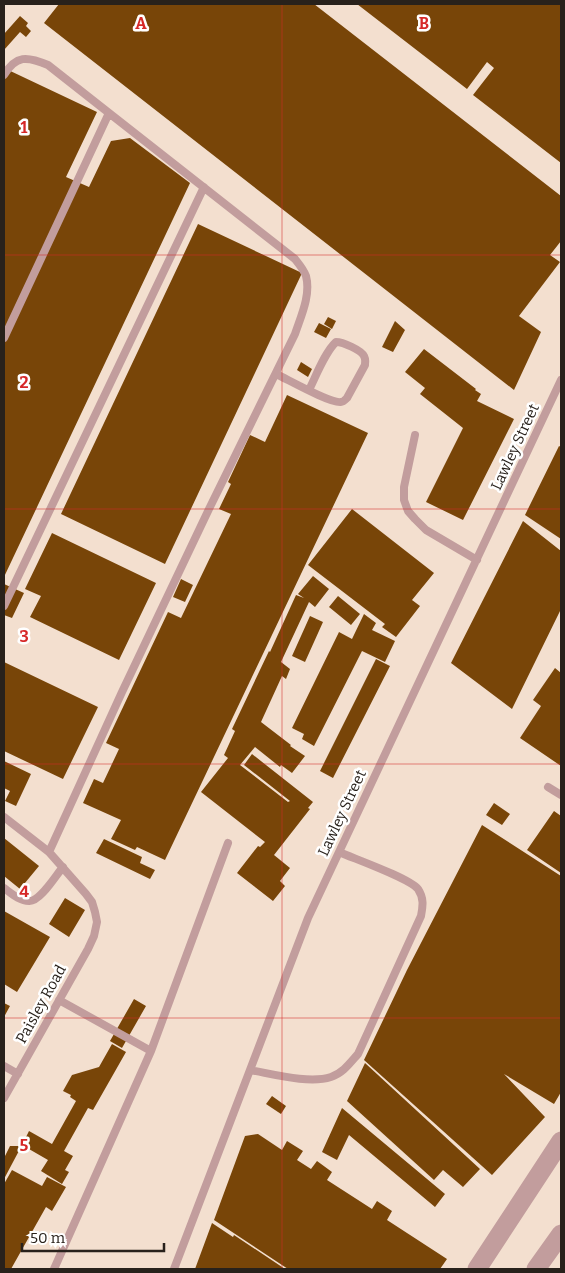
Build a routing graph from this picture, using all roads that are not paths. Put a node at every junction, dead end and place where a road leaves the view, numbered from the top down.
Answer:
1 (4, 75) edge
2 (110, 113) junction
3 (204, 187) junction
4 (4, 338) edge
5 (276, 374) junction
6 (561, 380) edge
7 (308, 390) junction
8 (415, 435) dead end
9 (476, 560) junction
10 (4, 606) edge
11 (548, 786) dead end
12 (561, 795) edge
13 (4, 817) edge
14 (228, 843) dead end
15 (49, 852) junction
16 (339, 852) junction
17 (62, 867) junction
18 (4, 888) edge
19 (59, 1000) junction
20 (151, 1051) junction
21 (4, 1066) edge
22 (250, 1070) junction
23 (18, 1074) junction
24 (4, 1098) edge
25 (561, 1141) edge
26 (561, 1234) edge
27 (54, 1269) edge
28 (174, 1269) edge
29 (477, 1269) edge
30 (536, 1269) edge

1 - 2 lane
2 - 3 lane
2 - 4 lane
3 - 5 lane
3 - 10 lane
5 - 7 lane
5 - 15 lane
6 - 9 lane, Lawley Street
7 - 7 lane
8 - 9 lane
9 - 16 lane, Lawley Street
11 - 12 lane
13 - 15 lane
14 - 20 lane
15 - 17 lane
16 - 22 lane, Lawley Street
16 - 22 lane
17 - 18 lane
17 - 19 lane, Paisley Road
19 - 20 lane
19 - 23 lane, Paisley Road
20 - 27 lane
21 - 23 lane
22 - 28 lane, Lawley Street
23 - 24 lane, Paisley Road
25 - 29 street
26 - 30 street

